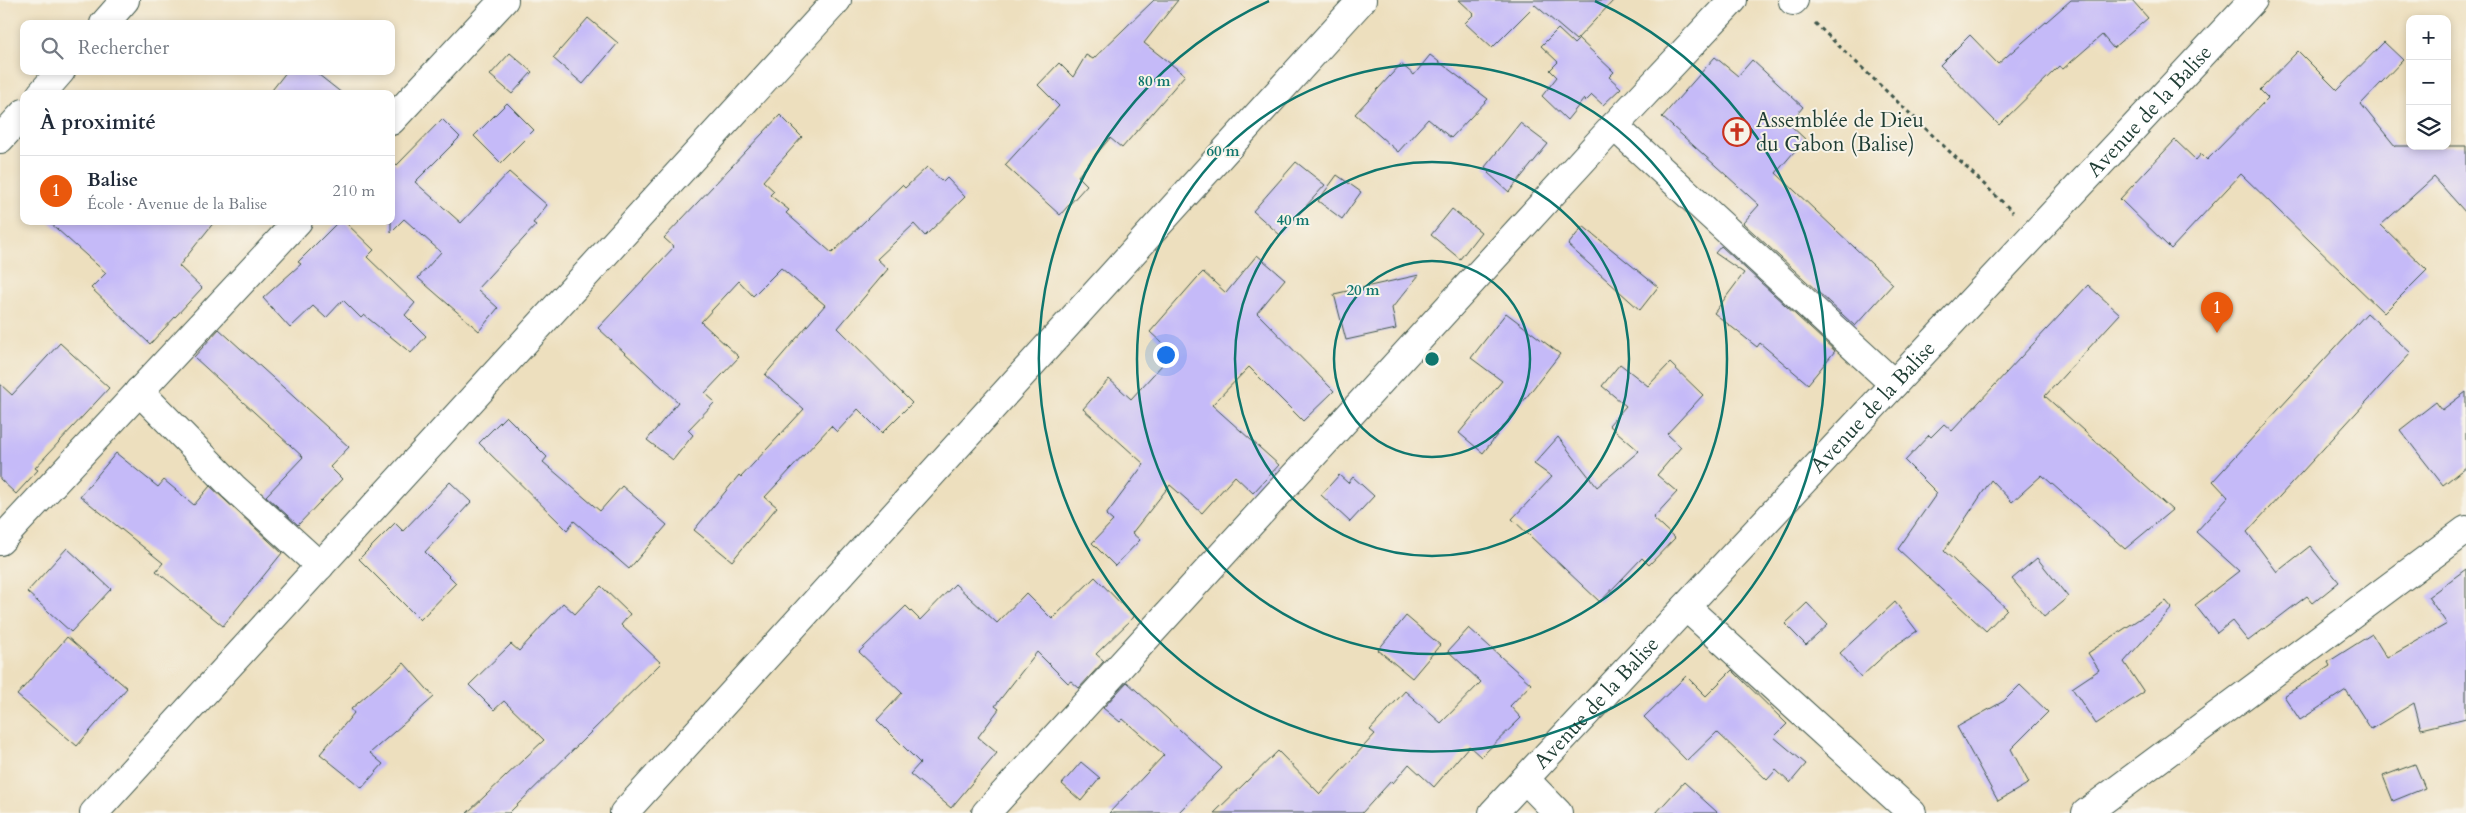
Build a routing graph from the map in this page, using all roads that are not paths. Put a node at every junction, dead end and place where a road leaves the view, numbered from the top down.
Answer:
1 (125, 0) edge
2 (504, 0) edge
3 (837, 0) edge
4 (1362, 0) edge
5 (1734, 0) edge
6 (2253, 0) edge
7 (108, 20) edge
8 (58, 75) edge
9 (44, 90) edge
10 (395, 117) edge
11 (20, 118) edge
12 (1614, 126) junction
13 (0, 140) edge
14 (294, 225) edge
15 (1894, 384) junction
16 (139, 391) junction
17 (2466, 530) edge
18 (0, 541) edge
19 (320, 566) junction
20 (1686, 607) junction
21 (1525, 779) junction
22 (94, 813) edge
23 (624, 813) edge
24 (986, 813) edge
25 (1493, 813) edge
26 (1558, 813) edge
27 (1912, 813) edge
28 (2086, 813) edge

1 - 7 street
2 - 10 street
3 - 19 street
4 - 23 street
5 - 12 street
6 - 15 street, Avenue de la Balise
8 - 9 street
11 - 13 street
12 - 15 street
12 - 24 street
14 - 16 street
15 - 20 street, Avenue de la Balise
16 - 18 street
16 - 19 street
17 - 28 street
19 - 22 street
20 - 21 street, Avenue de la Balise
20 - 27 street
21 - 25 street, Avenue de la Balise
21 - 26 street

